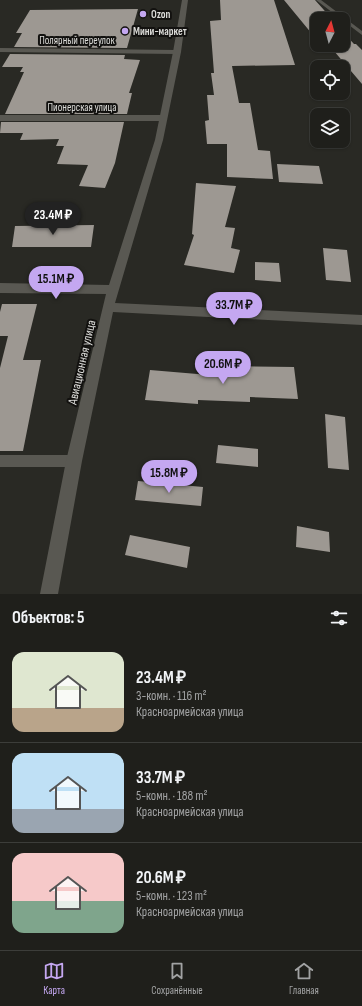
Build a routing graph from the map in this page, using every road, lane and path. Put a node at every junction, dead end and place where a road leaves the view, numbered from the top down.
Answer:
1 (185, 0) edge
2 (318, 0) edge
3 (362, 33) edge
4 (0, 50) edge
5 (177, 52) junction
6 (0, 118) edge
7 (163, 118) junction
8 (0, 288) edge
9 (113, 290) junction
10 (108, 307) junction
11 (362, 320) edge
12 (74, 460) junction
13 (0, 461) edge
14 (49, 594) edge

1 - 5 main road, Авиационная улица
2 - 3 lane
4 - 5 main road, Полярный переулок
5 - 7 main road, Авиационная улица
6 - 7 main road, Пионерская улица
7 - 9 main road, Авиационная улица
8 - 9 main road
9 - 10 main road, Авиационная улица
10 - 11 main road
10 - 12 main road, Авиационная улица
12 - 13 lane
12 - 14 main road, Авиационная улица

